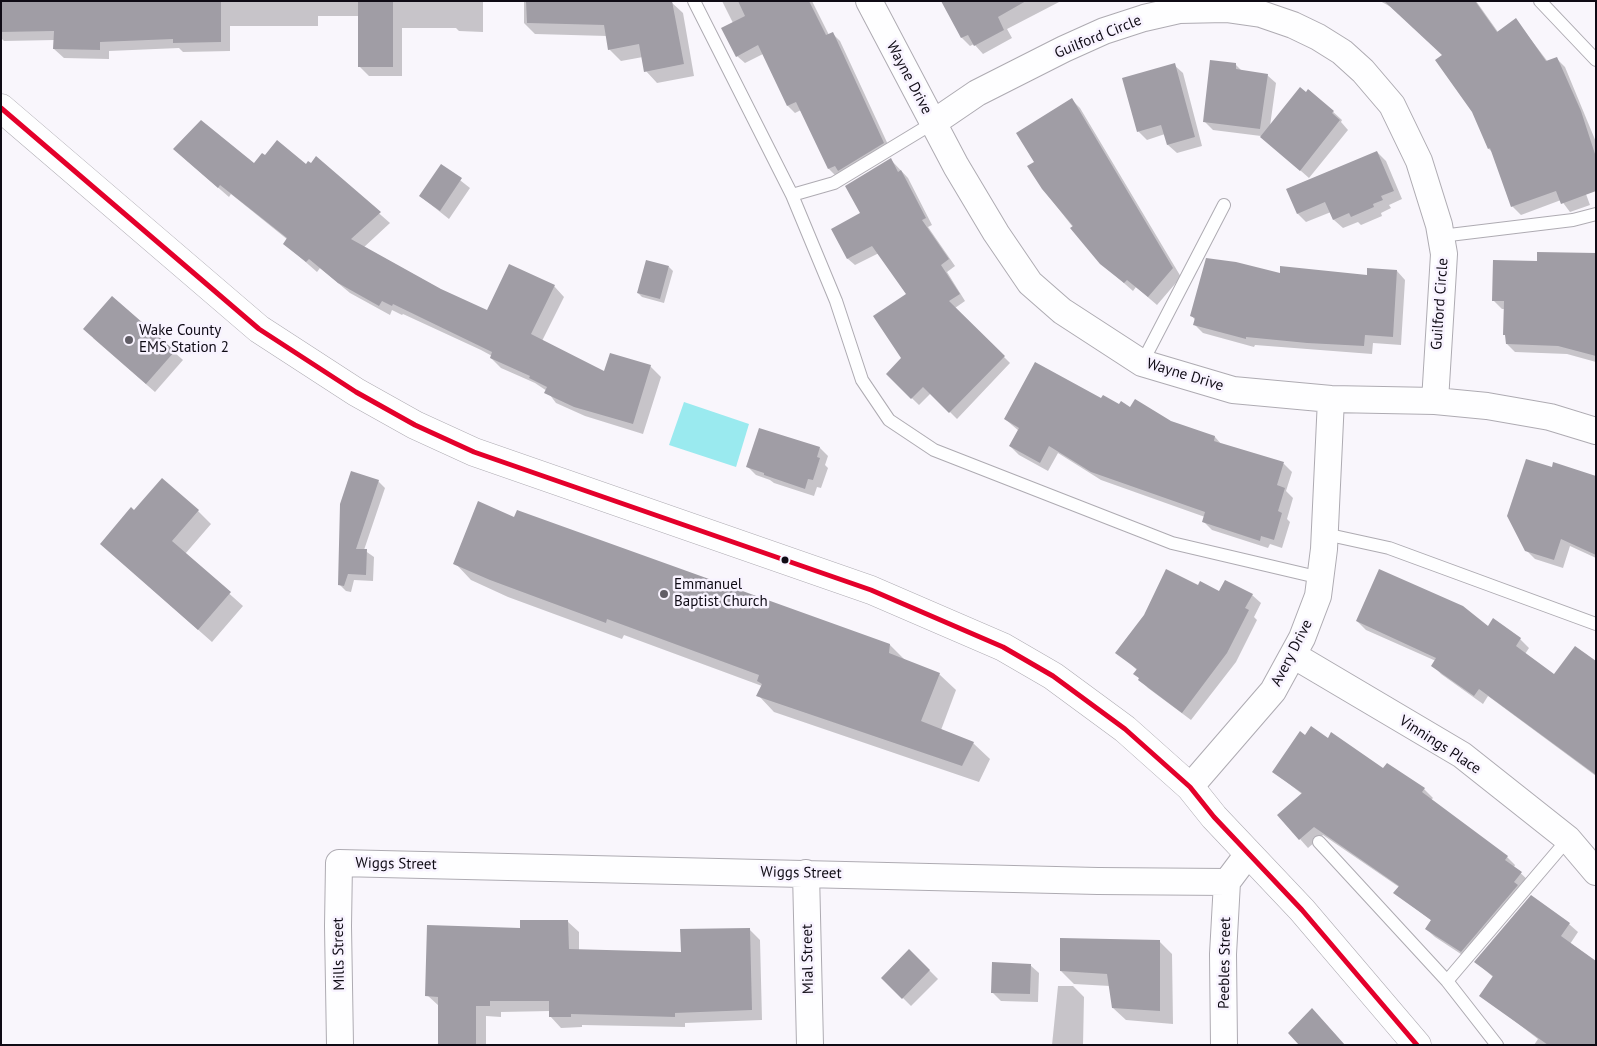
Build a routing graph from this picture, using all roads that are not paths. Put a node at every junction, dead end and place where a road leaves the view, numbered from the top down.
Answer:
1 (694, 1) edge
2 (869, 1) edge
3 (1540, 1) edge
4 (1596, 60) edge
5 (1, 108) edge
6 (933, 123) junction
7 (792, 195) junction
8 (1224, 205) dead end
9 (1596, 214) edge
10 (1441, 236) junction
11 (1142, 363) junction
12 (1331, 399) junction
13 (1435, 401) junction
14 (1596, 431) edge
15 (1324, 534) junction
16 (1320, 578) junction
17 (1596, 624) edge
18 (1293, 655) junction
19 (1190, 787) junction
20 (1568, 839) junction
21 (1319, 842) dead end
22 (1248, 854) junction
23 (340, 863) joint
24 (1596, 872) edge
25 (806, 873) junction
26 (1227, 882) junction
27 (1447, 981) junction
28 (340, 1045) edge
29 (810, 1045) edge
30 (1224, 1045) edge
31 (1417, 1045) edge
32 (1496, 1045) edge

1 - 7 lane
2 - 6 street, Wayne Drive
3 - 4 lane
5 - 19 street
6 - 7 lane
6 - 10 street, Guilford Circle
6 - 11 street, Wayne Drive
7 - 16 lane
8 - 11 lane
9 - 10 lane
10 - 13 street, Guilford Circle
11 - 12 street, Wayne Drive
12 - 13 street, Wayne Drive
12 - 15 street, Avery Drive
13 - 14 street, Wayne Drive
15 - 16 street, Avery Drive
15 - 17 lane
16 - 18 street, Avery Drive
18 - 19 street, Avery Drive
18 - 20 street, Vinnings Place
19 - 22 street
20 - 24 street, Vinnings Place
20 - 27 lane
21 - 27 lane
22 - 26 street
22 - 31 street
23 - 25 street, Wiggs Street
23 - 28 street, Mills Street
25 - 26 street, Wiggs Street
25 - 29 street, Mial Street
26 - 30 street, Peebles Street
27 - 32 lane

